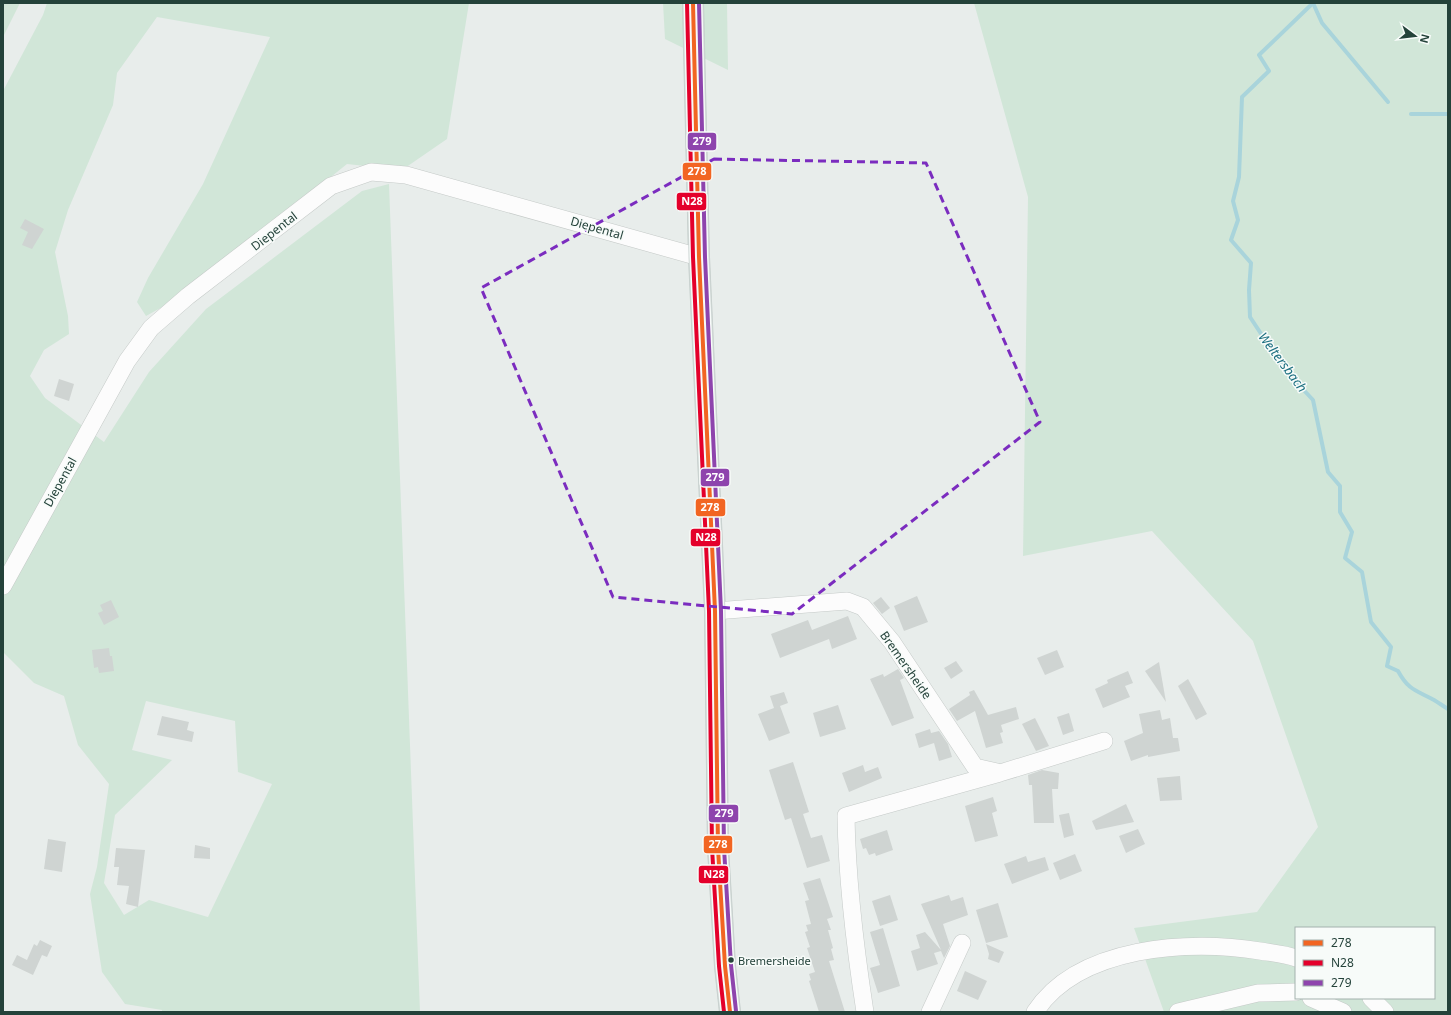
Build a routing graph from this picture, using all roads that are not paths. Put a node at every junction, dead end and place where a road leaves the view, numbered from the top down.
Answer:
1 (694, 3) edge
2 (699, 257) junction
3 (3, 586) edge
4 (715, 611) junction
5 (1104, 741) dead end
6 (1000, 773) junction
7 (962, 943) dead end
8 (1295, 958) edge
9 (1295, 992) edge
10 (1312, 999) edge
11 (1372, 999) edge
12 (730, 1012) edge
13 (865, 1012) edge
14 (930, 1012) edge
15 (1035, 1012) edge
16 (1178, 1012) edge
17 (1343, 1012) edge
18 (1385, 1012) edge

1 - 2 main road
2 - 3 street, Diepental
2 - 4 main road
4 - 6 street, Bremersheide
4 - 12 main road
5 - 6 street
6 - 13 street
7 - 14 street
8 - 15 street
9 - 16 street
10 - 17 street
11 - 18 street

